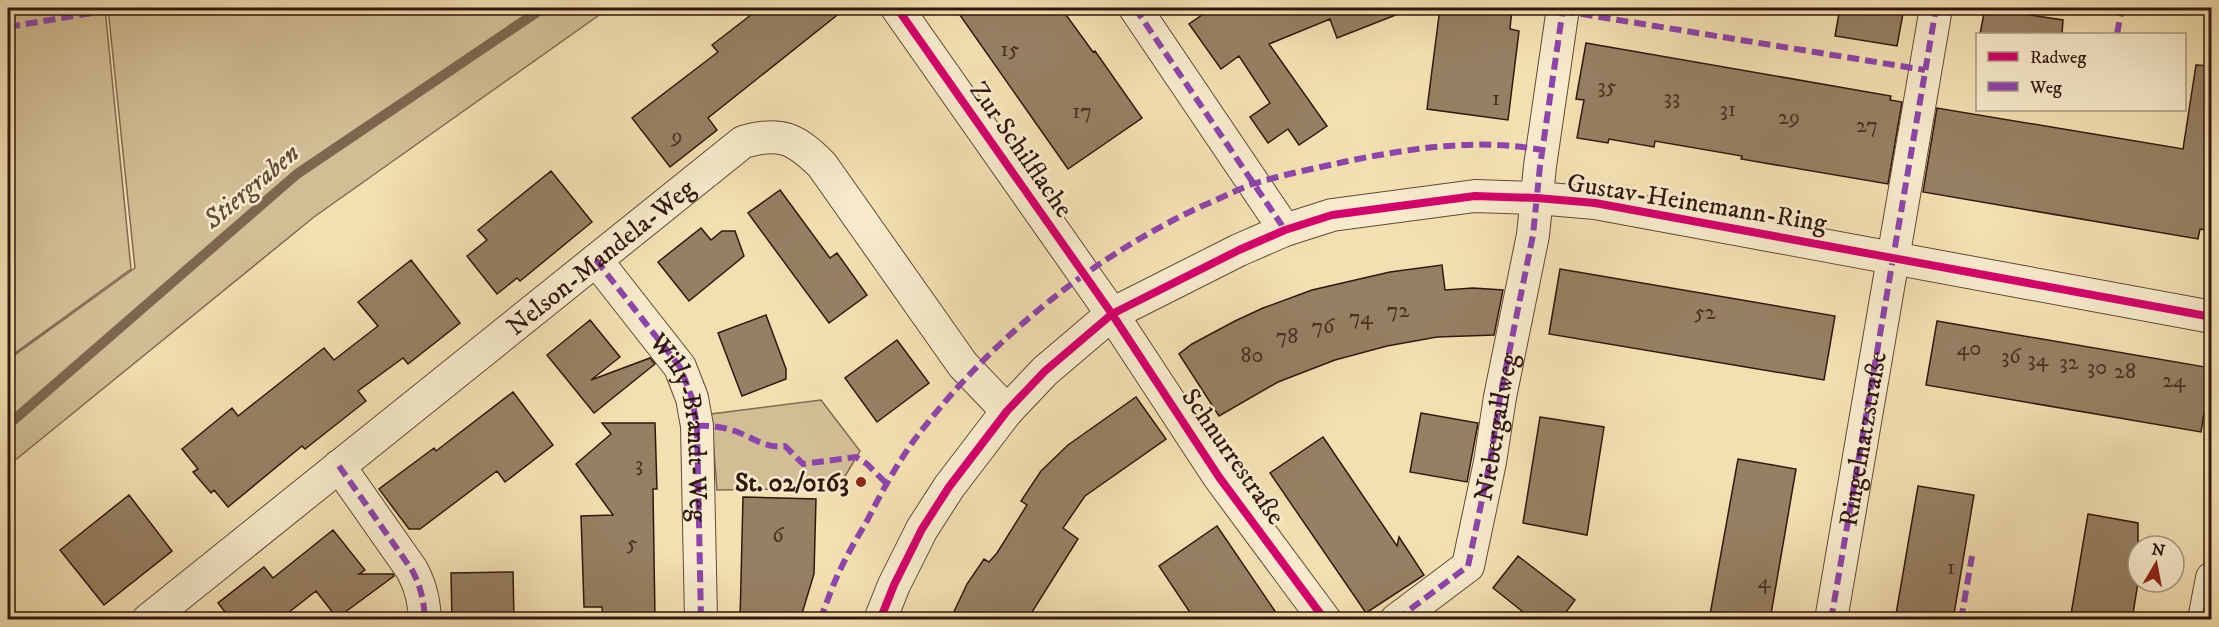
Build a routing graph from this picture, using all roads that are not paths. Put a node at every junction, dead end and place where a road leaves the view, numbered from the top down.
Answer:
1 (897, 8) edge
2 (1135, 8) edge
3 (1563, 8) edge
4 (1936, 8) edge
5 (1537, 198) junction
6 (1285, 230) junction
7 (1894, 257) junction
8 (596, 260) junction
9 (1112, 314) junction
10 (2211, 317) edge
11 (1006, 411) junction
12 (339, 466) junction
13 (2211, 578) edge
14 (148, 620) edge
15 (425, 620) edge
16 (701, 620) edge
17 (880, 620) edge
18 (1325, 620) edge
19 (1396, 620) edge
20 (1831, 620) edge
21 (2204, 620) edge

1 - 9 street, Zur Schilflache
2 - 6 street
3 - 5 street, Niebergallweg
4 - 7 street, Ringelnatzstraße
5 - 6 street, Gustav-Heinemann-Ring
5 - 7 street, Gustav-Heinemann-Ring
5 - 19 street, Niebergallweg
6 - 9 street, Gustav-Heinemann-Ring
7 - 10 street, Gustav-Heinemann-Ring
7 - 20 street, Ringelnatzstraße
8 - 11 street, Nelson-Mandela-Weg
8 - 12 street, Nelson-Mandela-Weg
8 - 16 street, Willy-Brandt-Weg
9 - 11 street, Gustav-Heinemann-Ring
9 - 18 street, Schnurrestraße
11 - 17 street, Gustav-Heinemann-Ring
12 - 14 street, Nelson-Mandela-Weg
12 - 15 street
13 - 21 street

